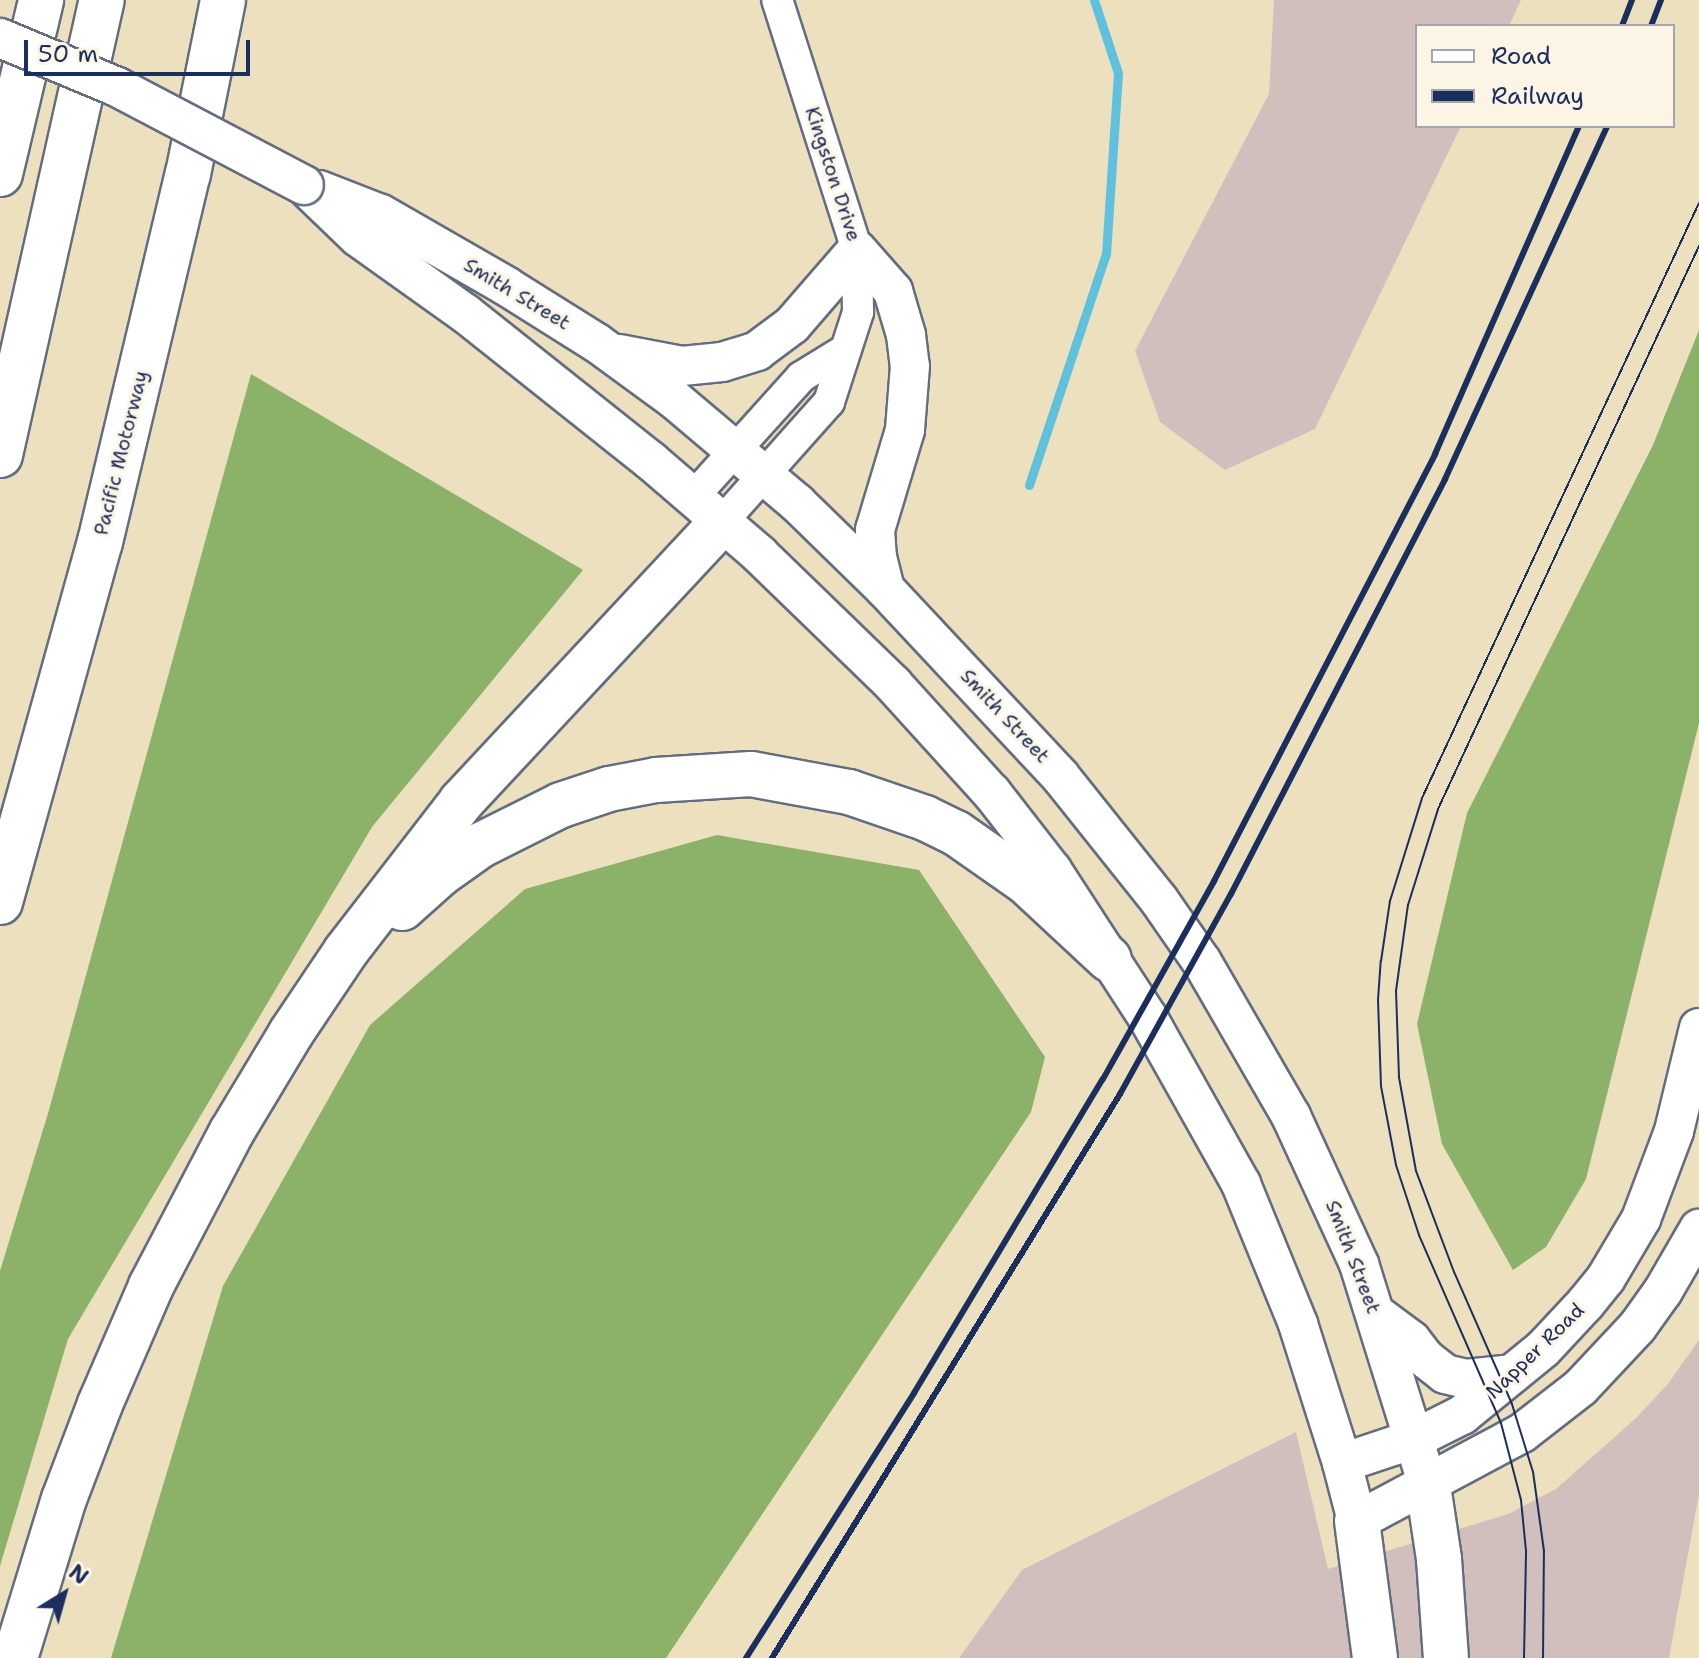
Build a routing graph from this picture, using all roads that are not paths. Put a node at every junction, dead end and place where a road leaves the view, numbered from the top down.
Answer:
1 (41, 0) edge
2 (102, 0) edge
3 (223, 0) edge
4 (777, 0) edge
5 (0, 38) edge
6 (0, 174) edge
7 (304, 185) junction
8 (857, 250) junction
9 (607, 351) junction
10 (0, 455) edge
11 (749, 461) junction
12 (708, 509) junction
13 (885, 589) junction
14 (0, 902) edge
15 (346, 951) junction
16 (1109, 959) junction
17 (1699, 1028) edge
18 (1699, 1229) edge
19 (1376, 1314) junction
20 (1512, 1374) junction
21 (1414, 1439) junction
22 (1342, 1463) junction
23 (1428, 1486) junction
24 (1357, 1521) junction
25 (15, 1658) edge
26 (1375, 1658) edge
27 (1446, 1658) edge

1 - 6 highway
2 - 10 highway
3 - 14 highway, Pacific Motorway
4 - 8 street, Kingston Drive
5 - 7 main road, Smith Street, bridge
7 - 9 main road, Smith Street
7 - 12 main road, Smith Street
8 - 9 main road
8 - 11 street, Kingston Drive
8 - 13 main road
9 - 11 main road, Smith Street
11 - 12 street, Kingston Drive
11 - 13 main road, Smith Street
12 - 15 highway
12 - 16 main road, Smith Street
13 - 19 main road, Smith Street
15 - 16 highway
15 - 25 highway
16 - 22 main road, Smith Street
17 - 20 main road, Napper Road
18 - 23 main road
19 - 20 main road
19 - 21 main road, Smith Street
20 - 21 main road, Napper Road
21 - 22 main road, Napper Road
21 - 23 main road, Smith Street
22 - 24 main road, Smith Street
23 - 24 main road
23 - 27 highway
24 - 26 highway

